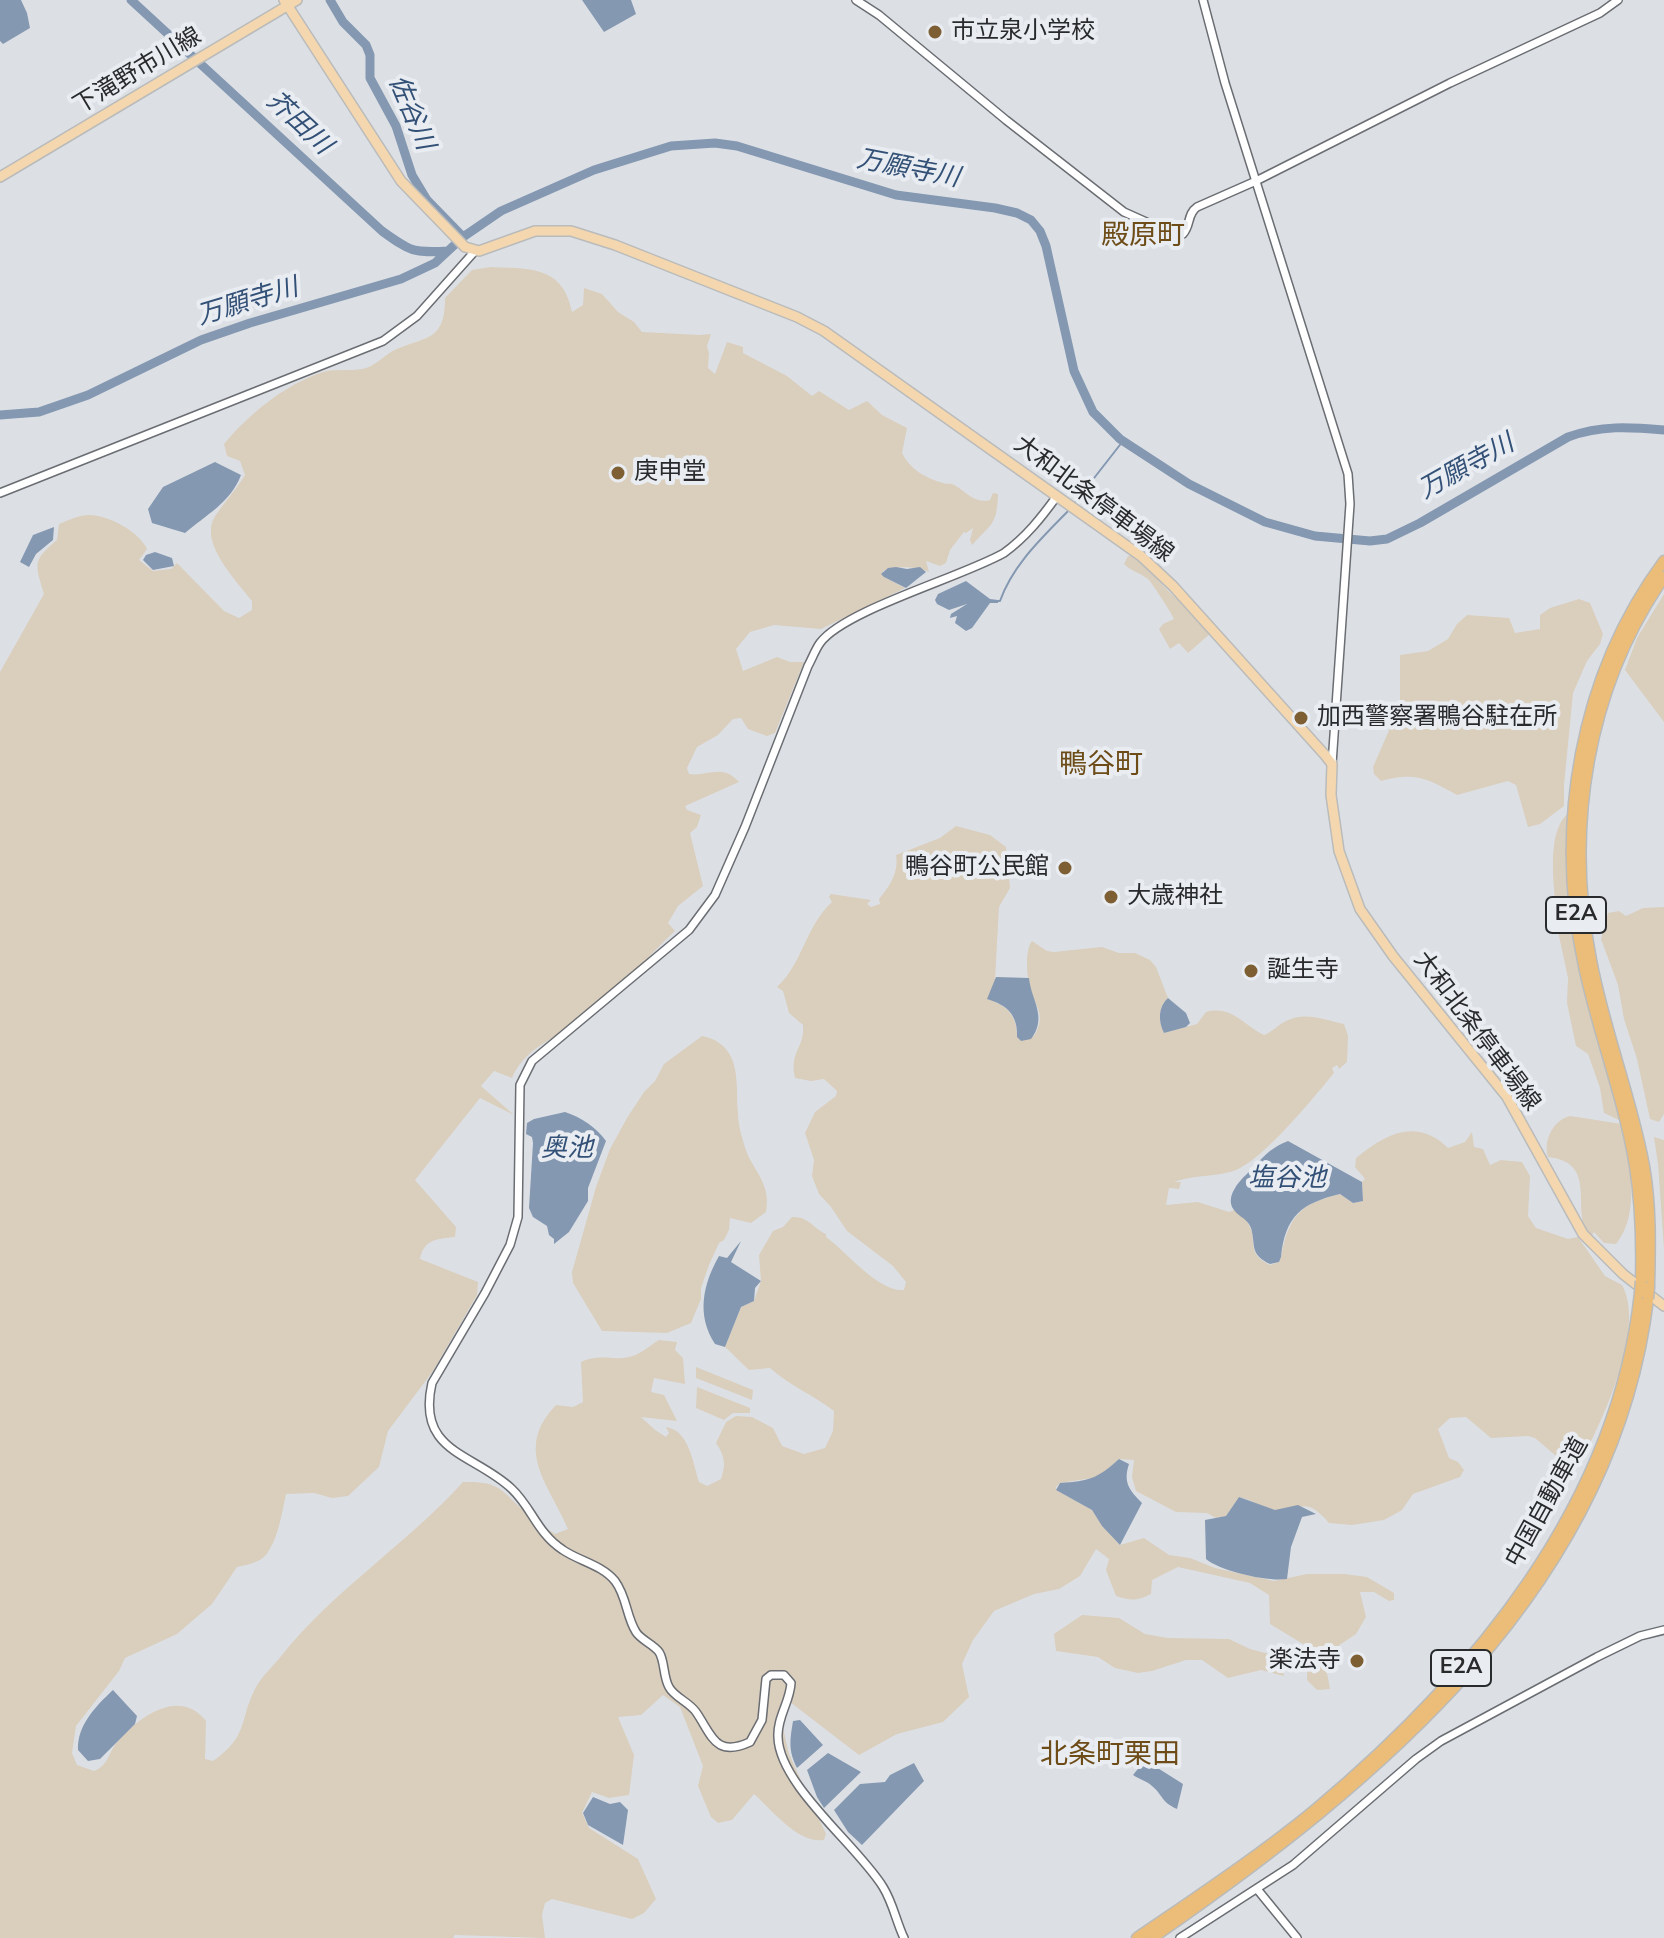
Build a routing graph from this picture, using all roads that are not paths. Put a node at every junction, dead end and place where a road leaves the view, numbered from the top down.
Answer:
1 (297, 0) edge
2 (856, 0) edge
3 (1203, 0) edge
4 (1618, 0) edge
5 (286, 3) edge
6 (0, 177) edge
7 (1256, 181) junction
8 (475, 251) junction
9 (0, 493) edge
10 (1057, 496) junction
11 (1664, 561) edge
12 (1664, 577) edge
13 (1332, 764) junction
14 (1645, 1290) junction
15 (1664, 1306) edge
16 (1664, 1630) edge
17 (1257, 1889) junction
18 (904, 1938) edge
19 (1137, 1938) edge
20 (1152, 1938) edge
21 (1180, 1938) edge
22 (1297, 1938) edge

1 - 5 main road, 下滝野市川線
2 - 7 street
3 - 7 street
4 - 7 street
5 - 6 main road, 下滝野市川線
5 - 8 main road
7 - 13 street
8 - 9 street
8 - 10 main road, 大和北条停車場線
10 - 13 main road, 大和北条停車場線
10 - 18 street
11 - 14 highway, 中国自動車道 / E2A
12 - 14 highway, 中国自動車道 / E2A
13 - 15 main road, 大和北条停車場線
14 - 19 highway, 中国自動車道 / E2A
14 - 20 highway, 中国自動車道 / E2A
16 - 17 street
17 - 21 street
17 - 22 street

